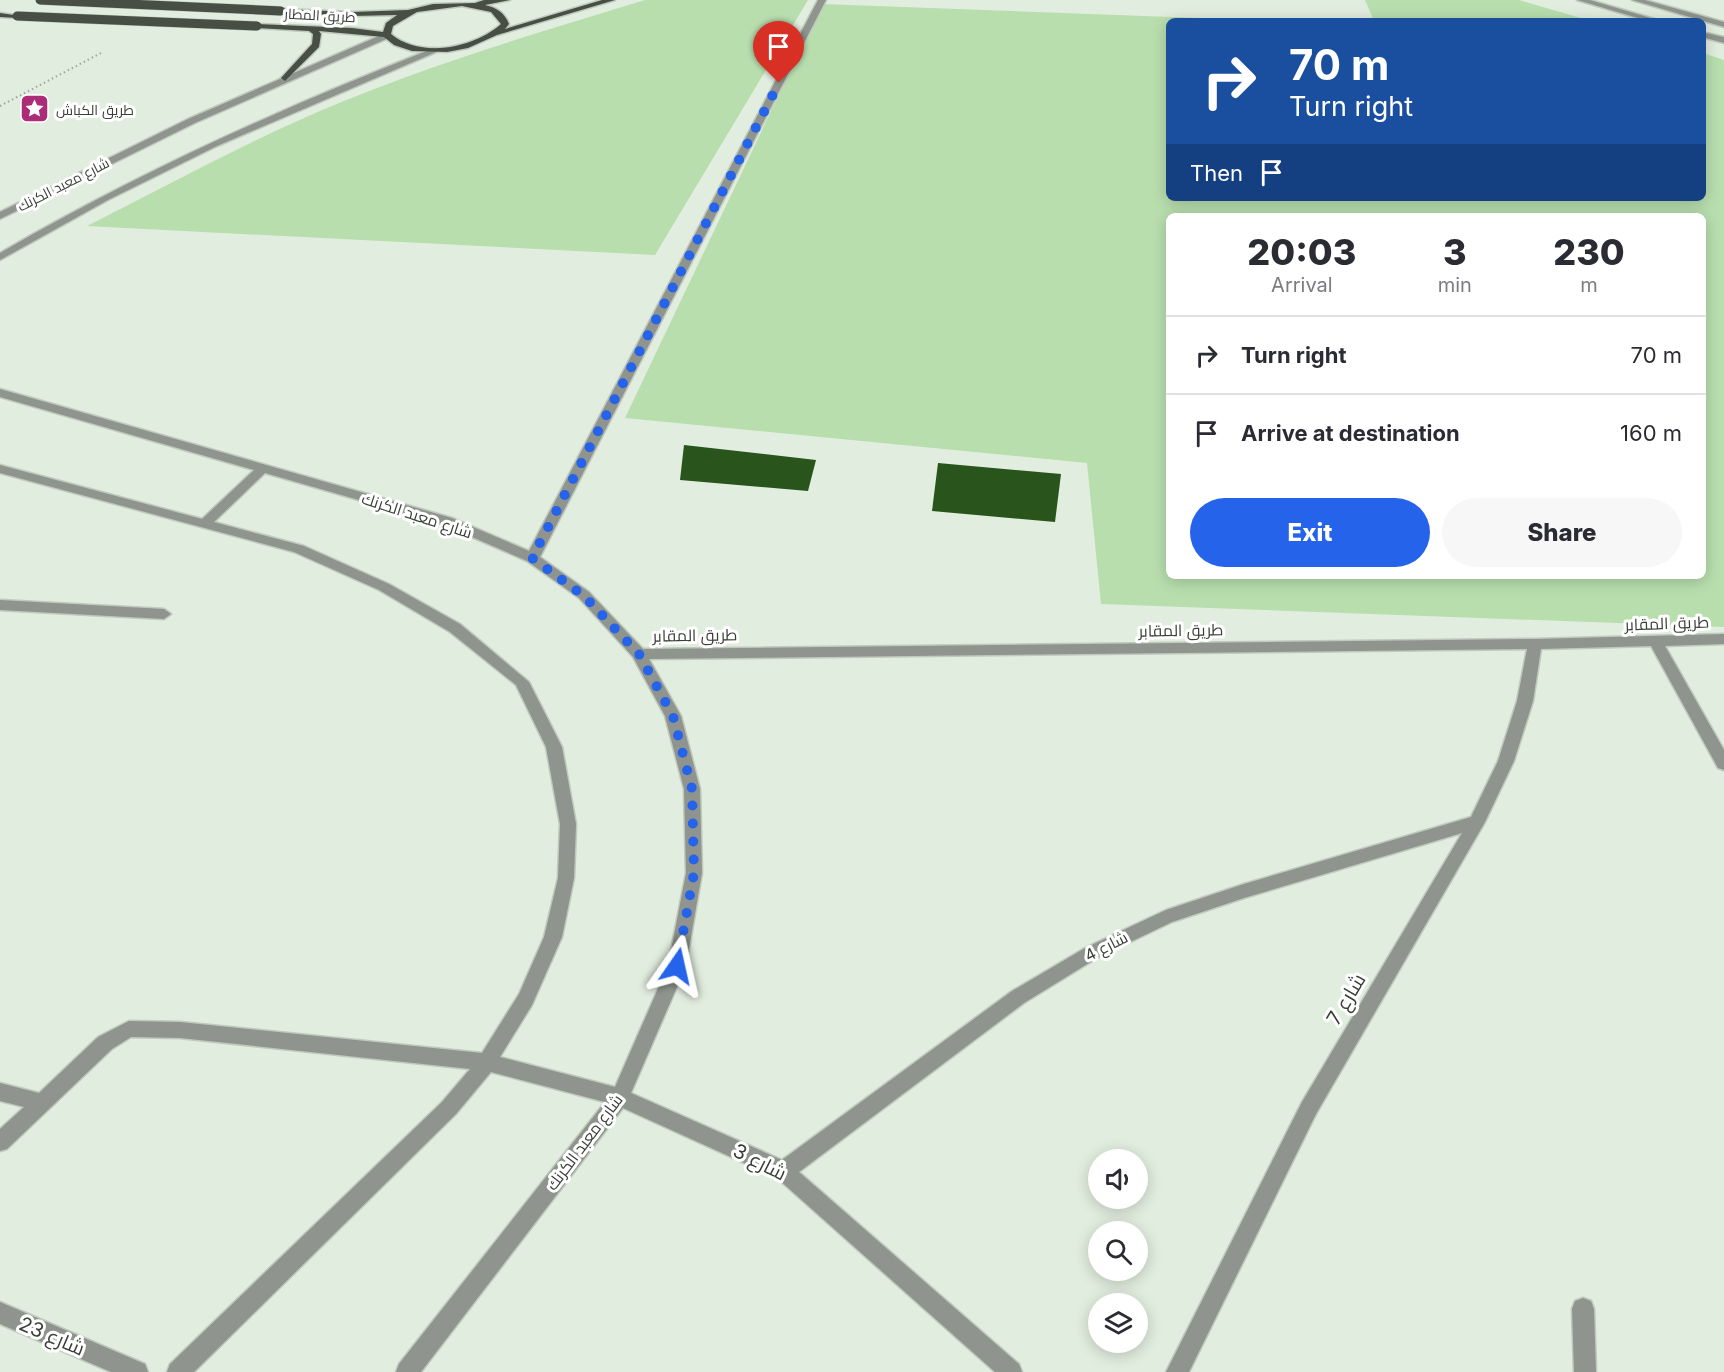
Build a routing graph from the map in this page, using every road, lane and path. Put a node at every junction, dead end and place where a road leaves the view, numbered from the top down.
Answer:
1 (40, 0) edge
2 (506, 0) edge
3 (611, 0) edge
4 (822, 0) edge
5 (1581, 0) edge
6 (1635, 0) edge
7 (462, 4) junction
8 (410, 12) junction
9 (0, 15) edge
10 (1646, 18) edge
11 (1699, 18) edge
12 (1706, 20) edge
13 (1724, 25) edge
14 (311, 28) junction
15 (499, 33) junction
16 (388, 35) junction
17 (1706, 35) edge
18 (1724, 40) edge
19 (437, 50) junction
20 (285, 78) junction
21 (0, 216) edge
22 (0, 257) edge
23 (0, 393) edge
24 (263, 468) junction
25 (0, 469) edge
26 (205, 523) junction
27 (532, 558) junction
28 (0, 605) edge
29 (164, 614) dead end
30 (1724, 639) edge
31 (1655, 641) junction
32 (1535, 644) junction
33 (639, 654) junction
34 (1724, 764) edge
35 (1477, 822) junction
36 (486, 1062) junction
37 (0, 1092) edge
38 (620, 1097) junction
39 (41, 1102) junction
40 (0, 1142) edge
41 (784, 1171) junction
42 (1583, 1309) dead end
43 (0, 1314) edge
44 (137, 1372) edge
45 (178, 1372) edge
46 (407, 1372) edge
47 (1011, 1372) edge
48 (1177, 1372) edge
49 (1585, 1372) edge

1 - 8 main road, طريق المطار, bridge
2 - 7 main road
3 - 15 main road
4 - 27 street
5 - 10 street
6 - 11 street
7 - 8 main road, طريق المطار
7 - 15 main road
8 - 16 main road
9 - 14 main road, طريق المطار, bridge
12 - 13 street
14 - 16 main road, طريق المطار
14 - 20 main road
15 - 19 main road
16 - 19 main road
16 - 20 street, شارع معبد الكرنك
17 - 18 street
19 - 22 street, شارع معبد الكرنك
20 - 21 street, شارع معبد الكرنك
23 - 24 street, شارع معبد الكرنك
24 - 26 street
24 - 27 street, شارع معبد الكرنك
25 - 26 street
26 - 36 street
27 - 33 street, شارع معبد الكرنك
28 - 29 street
30 - 31 street, طريق المقابر
31 - 32 street, طريق المقابر
31 - 34 street
32 - 33 street, طريق المقابر
32 - 35 street, شارع 7
33 - 38 street, شارع معبد الكرنك
35 - 41 street, شارع 4
35 - 48 street, شارع 7
36 - 38 street, شارع 3
36 - 39 street, شارع 3
36 - 45 street
37 - 39 street
38 - 41 street, شارع 3
38 - 46 street, شارع معبد الكرنك
39 - 40 street, شارع 3
41 - 47 street, شارع 3
42 - 49 street
43 - 44 street, شارع 23

